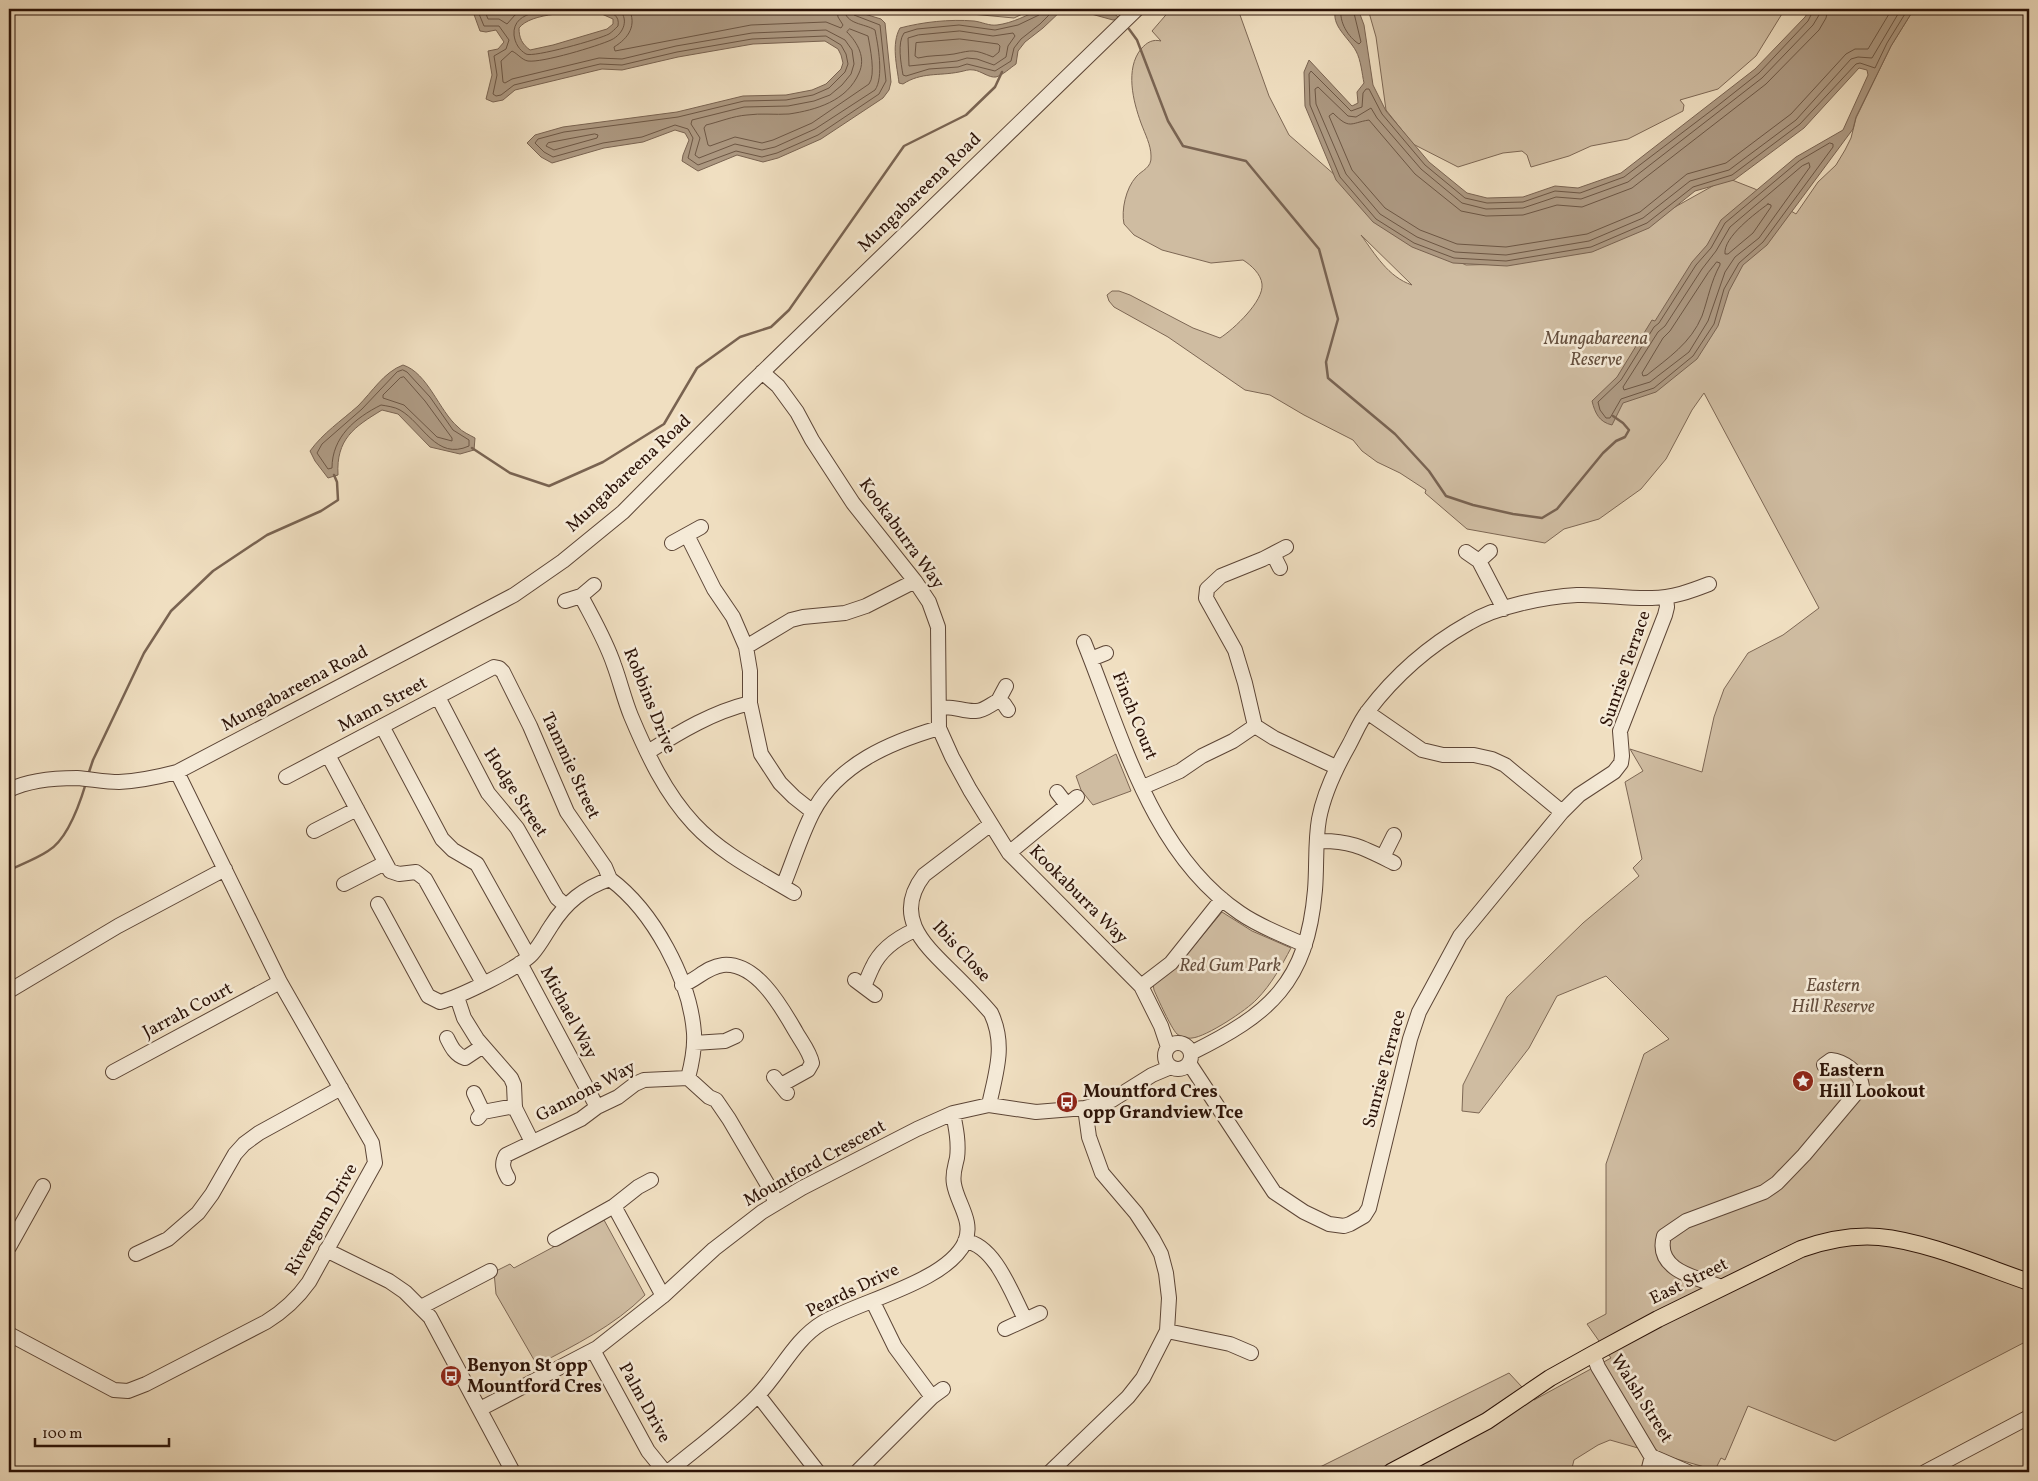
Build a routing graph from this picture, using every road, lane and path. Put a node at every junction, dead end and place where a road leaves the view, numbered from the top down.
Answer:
1 (1137, 9) edge
2 (762, 372) junction
3 (701, 527) dead end
4 (687, 535) junction
5 (672, 543) dead end
6 (1286, 547) dead end
7 (1490, 551) dead end
8 (1466, 552) dead end
9 (1273, 554) junction
10 (1479, 561) junction
11 (1280, 568) dead end
12 (915, 580) junction
13 (1709, 584) dead end
14 (594, 585) dead end
15 (581, 596) junction
16 (1666, 597) junction
17 (565, 601) dead end
18 (1504, 609) junction
19 (1084, 642) dead end
20 (746, 647) junction
21 (1106, 653) dead end
22 (1091, 659) junction
23 (499, 668) joint
24 (1006, 686) dead end
25 (438, 697) junction
26 (750, 703) junction
27 (939, 708) junction
28 (1367, 712) junction
29 (382, 726) junction
30 (1255, 726) junction
31 (940, 728) junction
32 (648, 752) junction
33 (328, 755) junction
34 (1336, 767) junction
35 (177, 772) junction
36 (286, 777) dead end
37 (1143, 787) junction
38 (9, 790) edge
39 (1057, 792) dead end
40 (357, 809) junction
41 (813, 812) junction
42 (1562, 812) junction
43 (991, 824) junction
44 (314, 831) dead end
45 (1394, 835) dead end
46 (1317, 841) junction
47 (1009, 853) junction
48 (385, 863) junction
49 (225, 869) junction
50 (610, 878) junction
51 (344, 884) dead end
52 (1222, 899) junction
53 (378, 904) dead end
54 (566, 906) junction
55 (915, 930) junction
56 (1305, 945) junction
57 (525, 960) junction
58 (280, 982) junction
59 (483, 983) junction
60 (682, 985) junction
61 (1141, 986) junction
62 (9, 992) edge
63 (876, 995) dead end
64 (456, 997) junction
65 (735, 1035) dead end
66 (447, 1038) dead end
67 (694, 1044) junction
68 (483, 1046) junction
69 (1178, 1055) junction
70 (1824, 1065) dead end
71 (113, 1072) dead end
72 (688, 1078) junction
73 (781, 1085) dead end
74 (341, 1088) junction
75 (474, 1093) dead end
76 (989, 1105) junction
77 (515, 1106) junction
78 (597, 1107) junction
79 (1085, 1108) junction
80 (953, 1113) junction
81 (532, 1142) junction
82 (508, 1178) dead end
83 (651, 1180) dead end
84 (43, 1186) dead end
85 (775, 1204) junction
86 (614, 1206) junction
87 (562, 1219) dead end
88 (568, 1232) junction
89 (555, 1239) dead end
90 (965, 1241) junction
91 (9, 1247) edge
92 (326, 1250) junction
93 (136, 1254) dead end
94 (2029, 1282) edge
95 (1722, 1287) junction
96 (490, 1288) dead end
97 (664, 1296) junction
98 (873, 1302) junction
99 (421, 1307) junction
100 (1040, 1313) dead end
101 (1025, 1319) junction
102 (1005, 1329) dead end
103 (1168, 1331) junction
104 (9, 1334) edge
105 (593, 1350) junction
106 (1251, 1353) dead end
107 (1593, 1354) junction
108 (758, 1395) junction
109 (480, 1409) junction
110 (2029, 1417) edge
111 (1652, 1456) junction
112 (513, 1472) edge
113 (666, 1472) edge
114 (818, 1472) edge
115 (857, 1472) edge
116 (1050, 1472) edge
117 (1391, 1472) edge
118 (1648, 1472) edge
119 (1688, 1472) edge
120 (1925, 1472) edge

1 - 2 street, Mungabareena Road
2 - 12 street, Kookaburra Way
2 - 35 street, Mungabareena Road
3 - 4 street
4 - 5 street
4 - 20 street
6 - 9 street
7 - 10 street
8 - 10 street
9 - 11 street
9 - 30 street
10 - 18 street
12 - 20 street
12 - 27 street, Kookaburra Way
13 - 16 street, Mountford Crescent
14 - 15 street
15 - 17 street
15 - 32 street, Robbins Drive
16 - 18 street, Mountford Crescent
16 - 42 street, Sunrise Terrace
18 - 28 street, Mountford Crescent
19 - 22 street, Finch Court
20 - 26 street
21 - 22 street, Finch Court
22 - 37 street, Finch Court
23 - 25 street, Mann Street
23 - 50 street, Tammie Street
24 - 27 street
25 - 29 street, Mann Street
25 - 54 street, Hodge Street
26 - 32 street
26 - 41 street
27 - 31 street, Kookaburra Way
28 - 34 street, Mountford Crescent
28 - 42 street
29 - 33 street, Mann Street
29 - 57 street, Michael Way
30 - 34 street
30 - 37 street
31 - 41 street, Robbins Drive
31 - 43 street, Kookaburra Way
32 - 41 street, Robbins Drive
33 - 36 street, Mann Street
33 - 40 street
34 - 46 street, Mountford Crescent
35 - 38 street, Mungabareena Road
35 - 49 street, Rivergum Drive
37 - 52 street, Finch Court
39 - 47 street
40 - 44 street
40 - 48 street
42 - 69 street, Sunrise Terrace
43 - 47 street, Kookaburra Way
43 - 55 street, Ibis Close
45 - 46 street
46 - 56 street, Mountford Crescent
47 - 61 street, Kookaburra Way
48 - 51 street
48 - 59 street
49 - 58 street, Rivergum Drive
49 - 62 street
50 - 54 street
50 - 60 street
52 - 56 street, Finch Court
52 - 61 street
53 - 64 street
54 - 57 street
55 - 63 street
55 - 76 street, Ibis Close
56 - 69 street, Mountford Crescent
57 - 59 street
57 - 78 street, Michael Way
58 - 71 street, Jarrah Court
58 - 74 street, Rivergum Drive
59 - 64 street
60 - 67 street
60 - 73 street
61 - 69 street, Kookaburra Way
64 - 68 street, Gannons Way
65 - 67 street
66 - 68 street
67 - 72 street
68 - 77 street, Gannons Way
69 - 79 street, Mountford Crescent
70 - 95 street
72 - 78 street, Gannons Way
72 - 85 street
74 - 92 street, Rivergum Drive
74 - 93 street
75 - 77 street
76 - 79 street, Mountford Crescent
76 - 80 street, Mountford Crescent
77 - 81 street, Gannons Way
78 - 81 street, Gannons Way
79 - 103 street
80 - 85 street, Mountford Crescent
80 - 90 street
81 - 82 street, Gannons Way
83 - 86 street
84 - 91 street
85 - 97 street, Mountford Crescent
86 - 88 street
86 - 97 street
87 - 88 street
88 - 89 street
90 - 98 street, Peards Drive
90 - 101 street
92 - 99 street
92 - 104 street, Rivergum Drive
94 - 95 main road, East Street
95 - 107 main road, East Street
96 - 99 street
97 - 105 street, Mountford Crescent
98 - 108 street, Peards Drive
98 - 115 street
99 - 109 street
100 - 101 street
101 - 102 street
103 - 106 street
103 - 116 street
105 - 109 street, Mountford Crescent
105 - 113 street, Palm Drive
107 - 111 street, Walsh Street
107 - 117 main road, East Street
108 - 113 street, Peards Drive
108 - 114 street
109 - 112 street
110 - 120 street
111 - 118 street
111 - 119 street, Walsh Street

